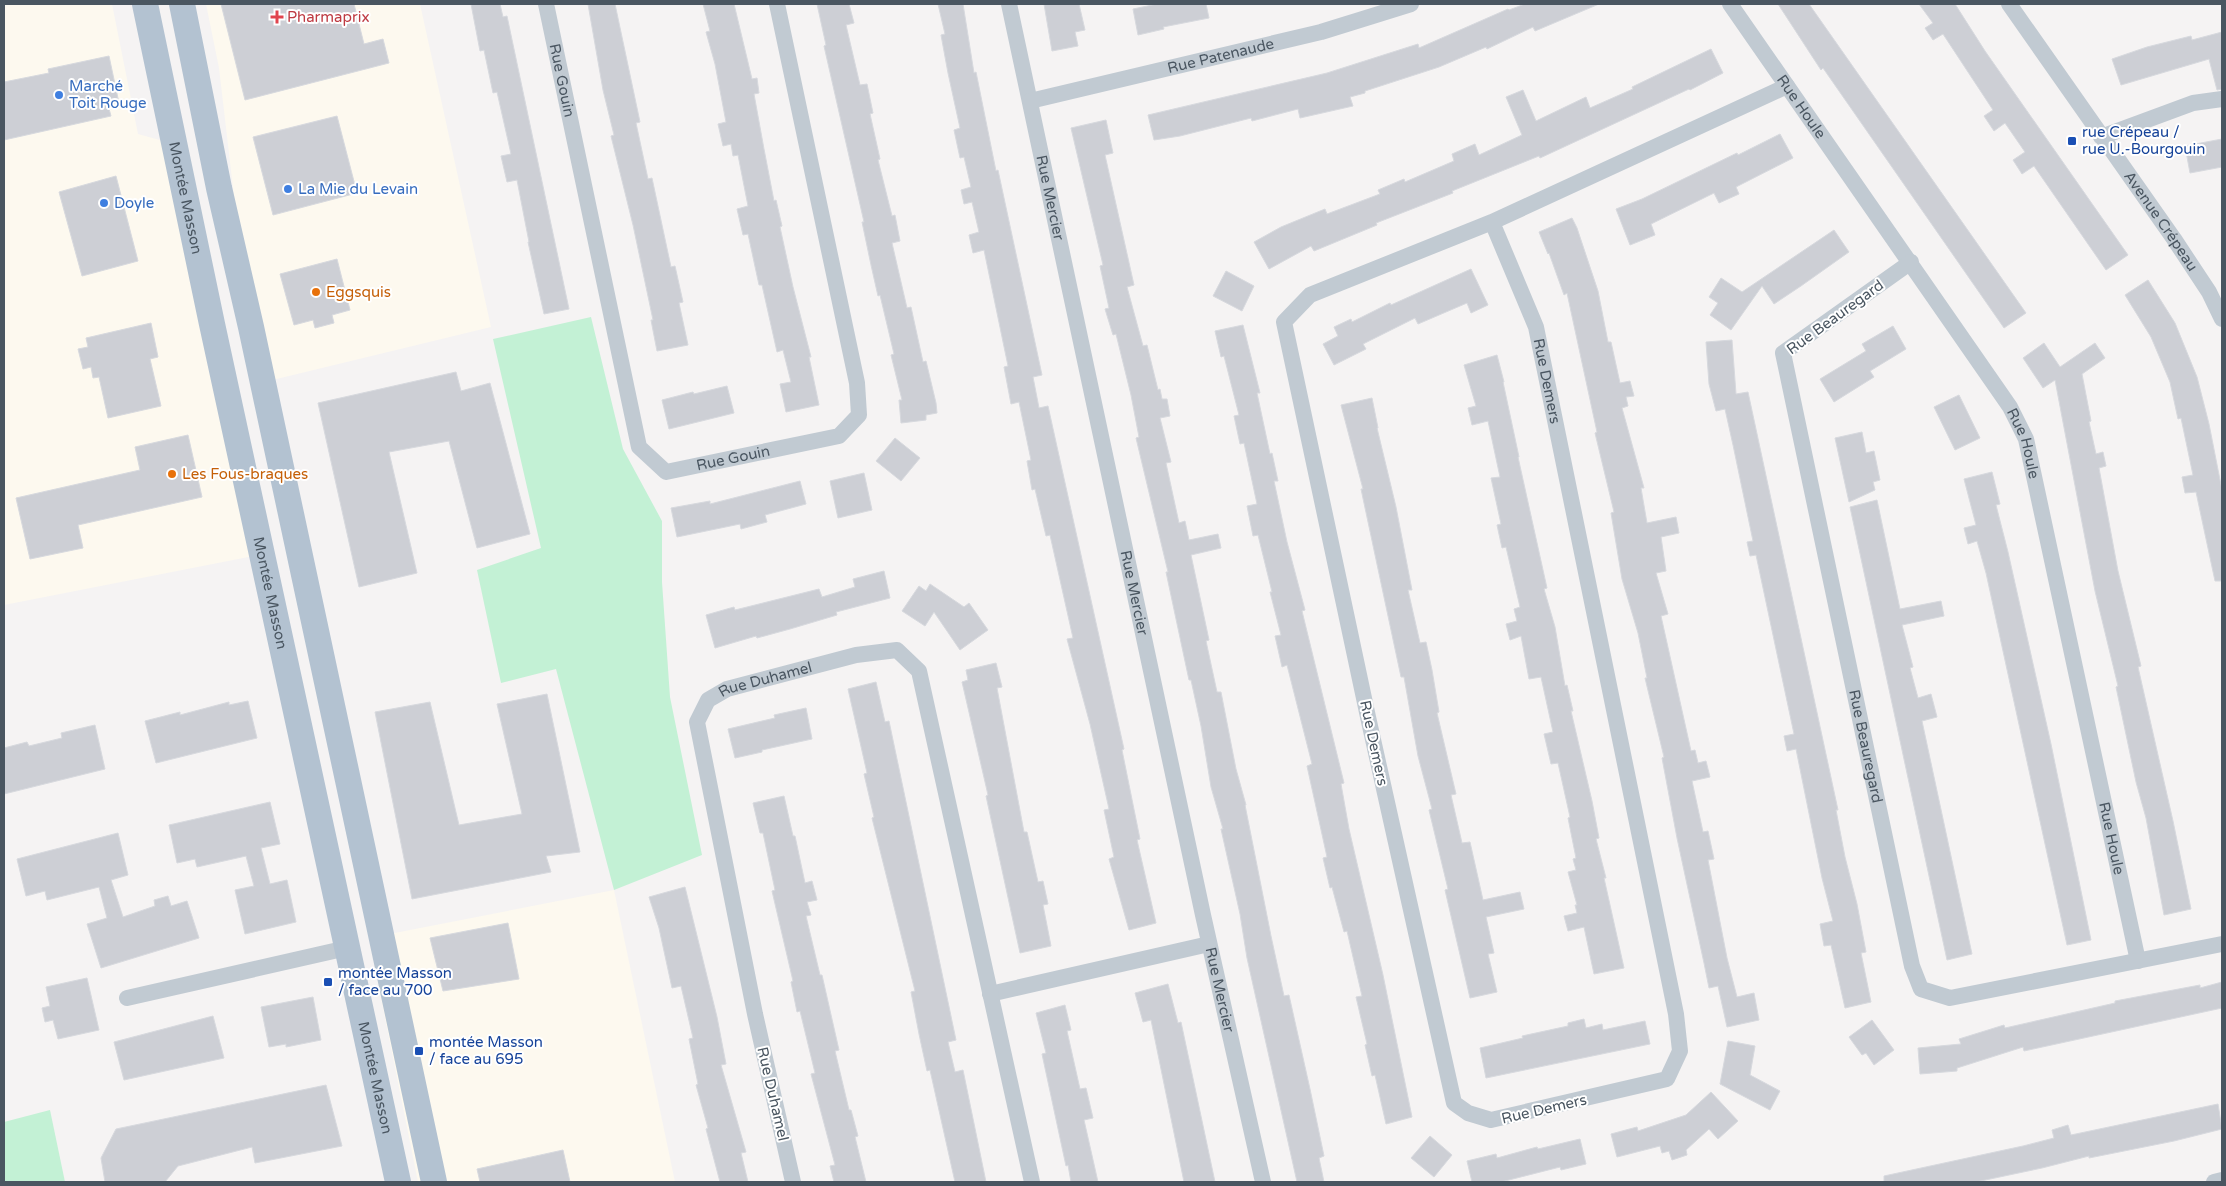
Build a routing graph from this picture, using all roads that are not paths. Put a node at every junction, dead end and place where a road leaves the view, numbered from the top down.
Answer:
1 (145, 4) edge
2 (182, 4) edge
3 (546, 4) edge
4 (777, 4) edge
5 (1009, 4) edge
6 (1411, 4) edge
7 (1730, 4) edge
8 (2009, 4) edge
9 (1786, 86) junction
10 (2222, 99) edge
11 (1030, 102) junction
12 (2101, 137) junction
13 (1492, 222) junction
14 (1911, 262) junction
15 (2222, 319) edge
16 (1210, 944) junction
17 (2222, 944) edge
18 (347, 948) junction
19 (2138, 962) junction
20 (990, 994) junction
21 (127, 998) dead end
22 (2222, 1180) edge
23 (398, 1182) edge
24 (434, 1182) edge
25 (793, 1182) edge
26 (1032, 1182) edge
27 (1263, 1182) edge
28 (2214, 1182) edge

1 - 18 main road, Montée Masson
2 - 24 main road
3 - 4 street, Rue Gouin
5 - 11 street, Rue Mercier
6 - 11 street, Rue Patenaude
7 - 9 street, Rue Houle
8 - 12 street, Avenue Crépeau
9 - 13 street, Rue Demers
9 - 14 street, Rue Houle
10 - 12 street
11 - 16 street, Rue Mercier
12 - 15 street, Avenue Crépeau
13 - 13 street, Rue Demers
14 - 19 street, Rue Houle
14 - 19 street, Rue Beauregard
16 - 20 street
16 - 27 street, Rue Mercier
17 - 19 street, Rue Beauregard
18 - 21 street
18 - 23 main road, Montée Masson
20 - 25 street, Rue Duhamel
20 - 26 street, Rue Duhamel
22 - 28 street

